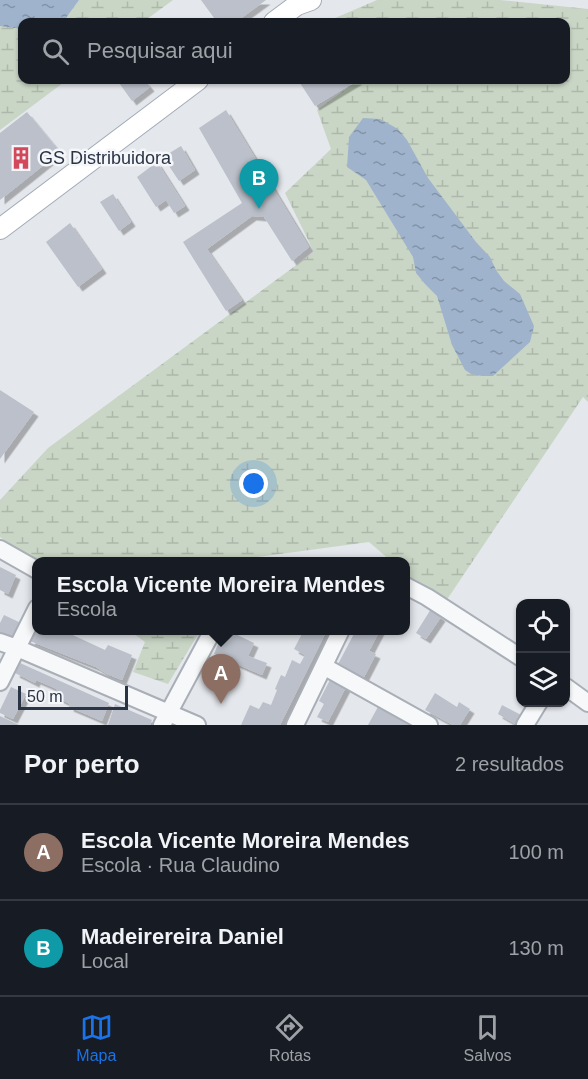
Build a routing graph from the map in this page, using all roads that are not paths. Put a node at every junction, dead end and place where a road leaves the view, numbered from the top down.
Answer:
1 (303, 2) edge
2 (280, 18) edge
3 (193, 84) edge
4 (0, 229) edge
5 (0, 549) edge
6 (32, 568) edge
7 (410, 588) edge
8 (32, 616) edge
9 (210, 635) edge
10 (339, 635) edge
11 (0, 642) edge
12 (17, 648) junction
13 (516, 654) edge
14 (325, 667) junction
15 (0, 682) edge
16 (570, 690) edge
17 (588, 703) edge
18 (535, 707) edge
19 (166, 719) edge
20 (197, 725) edge
21 (296, 725) edge
22 (429, 725) edge
23 (525, 725) edge

1 - 2 main road
3 - 4 main road
5 - 6 street
7 - 13 street
8 - 12 street
9 - 19 street
10 - 14 street
11 - 12 street
12 - 15 street
12 - 19 street
14 - 21 street
14 - 22 street
16 - 17 street
18 - 23 street
19 - 20 street

